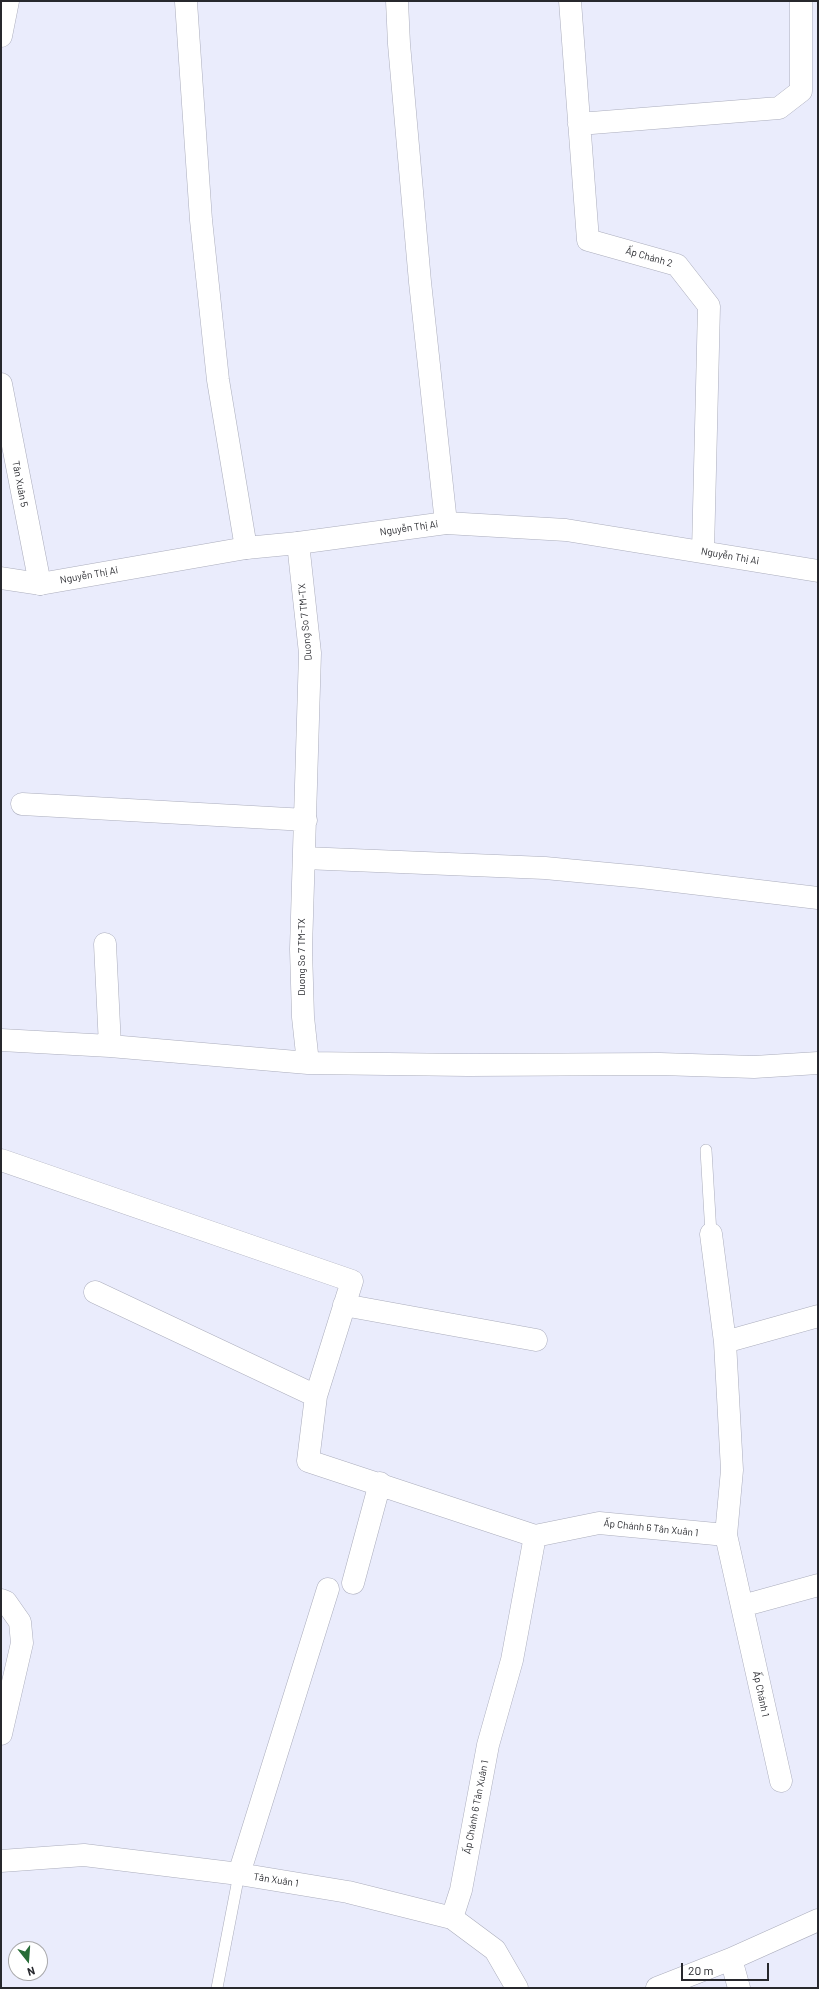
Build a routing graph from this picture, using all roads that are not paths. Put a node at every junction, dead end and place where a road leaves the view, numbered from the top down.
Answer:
1 (8, 1) edge
2 (397, 1) edge
3 (570, 1) edge
4 (800, 1) edge
5 (186, 2) dead end
6 (1, 33) edge
7 (579, 124) junction
8 (1, 384) edge
9 (446, 523) junction
10 (298, 544) junction
11 (246, 548) junction
12 (703, 551) junction
13 (818, 571) edge
14 (1, 578) edge
15 (40, 584) junction
16 (22, 804) dead end
17 (306, 820) junction
18 (304, 858) junction
19 (818, 898) edge
20 (105, 944) dead end
21 (1, 1040) edge
22 (110, 1046) junction
23 (308, 1063) junction
24 (818, 1063) edge
25 (706, 1150) dead end
26 (1, 1160) edge
27 (711, 1234) joint
28 (95, 1292) dead end
29 (344, 1305) junction
30 (818, 1316) edge
31 (536, 1340) dead end
32 (725, 1342) junction
33 (316, 1396) junction
34 (380, 1483) junction
35 (726, 1535) junction
36 (535, 1536) junction
37 (353, 1583) dead end
38 (818, 1585) edge
39 (328, 1590) dead end
40 (1, 1600) edge
41 (742, 1606) junction
42 (1, 1734) edge
43 (781, 1781) dead end
44 (1, 1861) edge
45 (239, 1874) junction
46 (452, 1918) junction
47 (818, 1920) edge
48 (731, 1959) junction
49 (217, 1988) edge
50 (517, 1988) edge
51 (658, 1988) edge
52 (739, 1988) edge

1 - 6 street
2 - 9 street
3 - 7 street, Ấp Chánh 2
4 - 7 street
5 - 11 street
7 - 12 street, Ấp Chánh 2
8 - 15 street, Tân Xuân 5
9 - 10 street, Nguyễn Thị Ai
9 - 12 street, Nguyễn Thị Ai
10 - 11 street, Nguyễn Thị Ai
10 - 17 street, Duong So 7 TM-TX
11 - 15 street, Nguyễn Thị Ai
12 - 13 street, Nguyễn Thị Ai
14 - 15 street, Nguyễn Thị Ai
16 - 17 street
17 - 18 street, Duong So 7 TM-TX
18 - 19 street
18 - 23 street, Duong So 7 TM-TX
20 - 22 street
21 - 22 street
22 - 23 street
23 - 24 street
25 - 27 lane
26 - 29 street
27 - 32 street
28 - 33 street
29 - 31 street
29 - 33 street
30 - 32 street
32 - 35 street
33 - 34 street
34 - 36 street
34 - 37 street
35 - 36 street, Ấp Chánh 6 Tân Xuân 1
35 - 41 street, Ấp Chánh 1
36 - 46 street, Ấp Chánh 6 Tân Xuân 1
38 - 41 street
39 - 45 street
40 - 42 street
41 - 43 street, Ấp Chánh 1
44 - 45 street, Tân Xuân 1
45 - 46 street, Tân Xuân 1
45 - 49 lane
46 - 50 street, Tân Xuân 1
47 - 48 street
48 - 51 street
48 - 52 street

